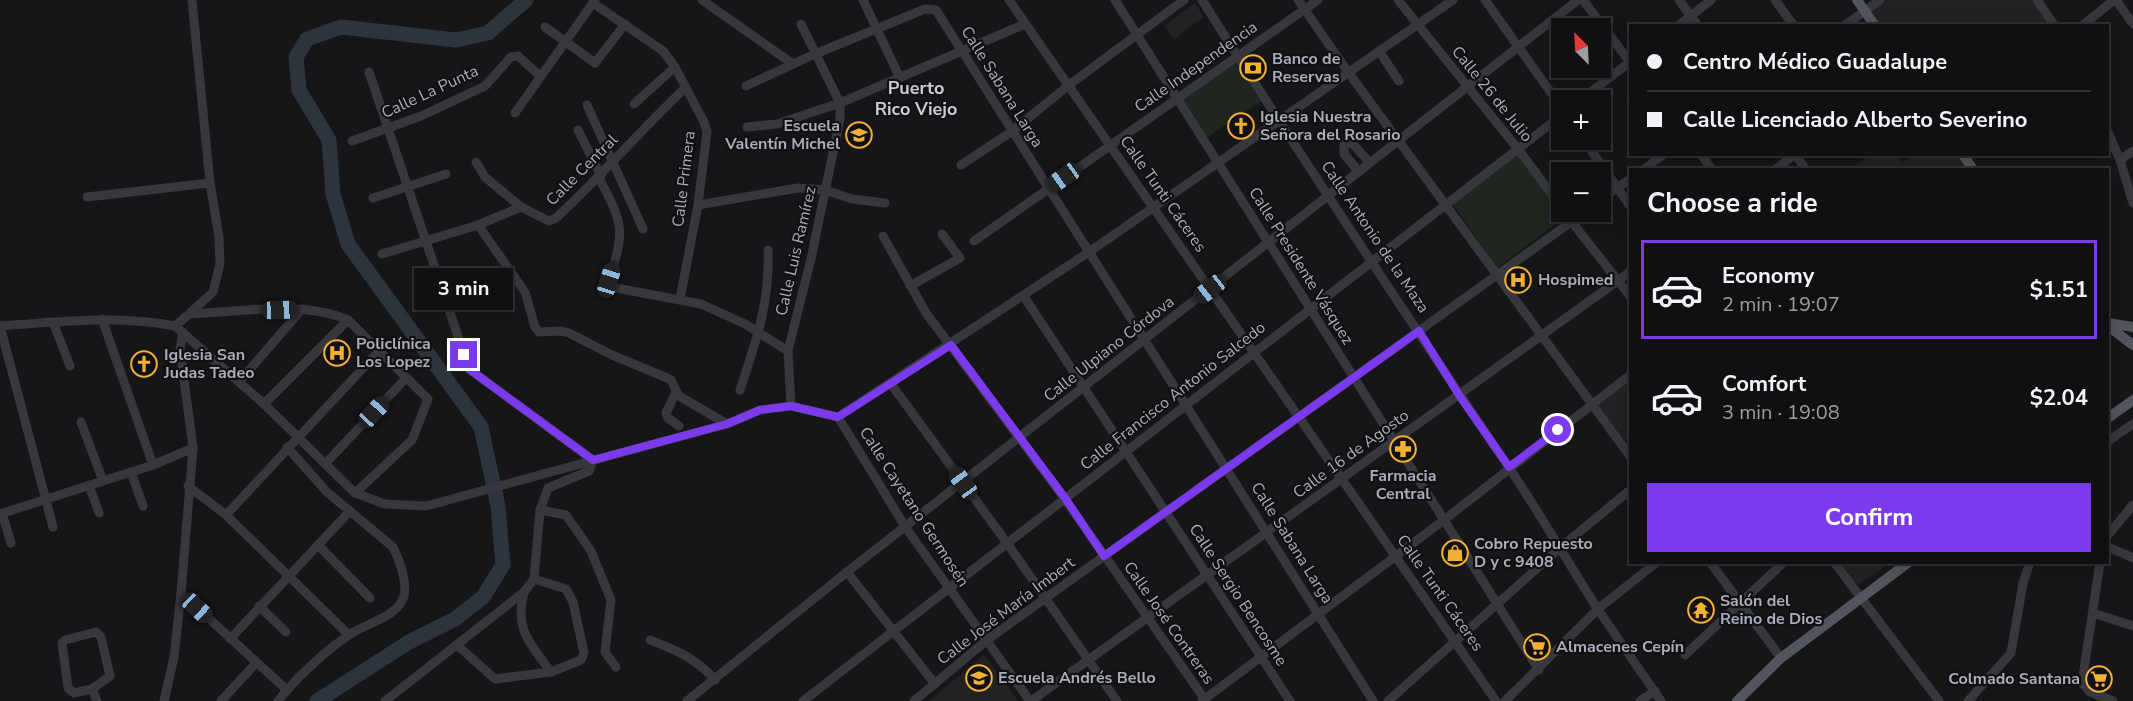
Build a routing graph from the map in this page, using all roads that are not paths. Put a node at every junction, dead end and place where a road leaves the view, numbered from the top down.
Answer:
1 (192, 0) edge
2 (702, 0) edge
3 (863, 0) edge
4 (1009, 0) edge
5 (1115, 0) edge
6 (1184, 0) edge
7 (1202, 0) edge
8 (1298, 0) edge
9 (1318, 0) edge
10 (1398, 0) edge
11 (1453, 0) edge
12 (1485, 0) edge
13 (1578, 0) edge
14 (1583, 0) edge
15 (1679, 0) edge
16 (1711, 0) edge
17 (1774, 0) edge
18 (1857, 0) edge
19 (1880, 0) edge
20 (2037, 0) edge
21 (2115, 0) edge
22 (594, 1) edge
23 (1305, 9) junction
24 (1864, 11) junction
25 (1691, 15) junction
26 (625, 24) junction
27 (801, 24) dead end
28 (1025, 24) junction
29 (1680, 24) edge
30 (1697, 24) edge
31 (1792, 24) edge
32 (1847, 24) edge
33 (1874, 24) edge
34 (2054, 24) edge
35 (2085, 24) edge
36 (2133, 24) edge
37 (1417, 25) junction
38 (545, 27) dead end
39 (878, 29) junction
40 (1137, 34) junction
41 (566, 42) junction
42 (1518, 47) junction
43 (1379, 51) junction
44 (962, 52) junction
45 (815, 54) junction
46 (1238, 56) junction
47 (1629, 61) edge
48 (1629, 63) edge
49 (793, 64) junction
50 (675, 67) junction
51 (369, 72) dead end
52 (1348, 72) junction
53 (540, 76) junction
54 (900, 78) junction
55 (1400, 81) dead end
56 (1069, 85) junction
57 (746, 86) dead end
58 (685, 88) junction
59 (1467, 88) junction
60 (1593, 90) edge
61 (1551, 93) edge
62 (1177, 99) junction
63 (840, 103) junction
64 (634, 104) dead end
65 (586, 105) dead end
66 (515, 113) dead end
67 (1278, 121) junction
68 (1551, 124) edge
69 (747, 127) dead end
70 (388, 130) junction
71 (578, 130) dead end
72 (1011, 132) junction
73 (2109, 134) edge
74 (352, 141) dead end
75 (1399, 141) junction
76 (1110, 145) junction
77 (1518, 149) junction
78 (1591, 150) edge
79 (2133, 151) edge
80 (1661, 156) edge
81 (1794, 156) edge
82 (2120, 160) junction
83 (476, 162) dead end
84 (1218, 163) junction
85 (1370, 163) junction
86 (612, 164) junction
87 (961, 165) dead end
88 (1646, 168) edge
89 (1777, 168) edge
90 (1359, 172) junction
91 (446, 174) dead end
92 (600, 177) junction
93 (1629, 180) edge
94 (210, 183) junction
95 (406, 186) junction
96 (1048, 188) junction
97 (1618, 188) junction
98 (825, 190) junction
99 (1551, 193) edge
100 (1611, 193) edge
101 (1330, 195) junction
102 (87, 197) dead end
103 (373, 198) dead end
104 (885, 203) dead end
105 (2133, 203) edge
106 (1447, 204) junction
107 (1629, 204) edge
108 (698, 205) junction
109 (521, 207) junction
110 (1154, 207) junction
111 (1571, 222) edge
112 (1573, 222) edge
113 (478, 225) junction
114 (643, 229) dead end
115 (942, 234) dead end
116 (883, 236) dead end
117 (974, 241) dead end
118 (426, 242) junction
119 (1269, 243) junction
120 (768, 250) dead end
121 (1089, 252) junction
122 (382, 254) dead end
123 (1373, 261) junction
124 (511, 272) junction
125 (1629, 273) edge
126 (1497, 274) junction
127 (1619, 281) junction
128 (910, 286) junction
129 (1210, 289) junction
130 (444, 295) junction
131 (1023, 295) junction
132 (1629, 295) edge
133 (680, 299) junction
134 (302, 309) junction
135 (1311, 309) junction
136 (189, 314) junction
137 (102, 319) junction
138 (348, 320) junction
139 (53, 322) junction
140 (2109, 324) edge
141 (2109, 325) edge
142 (0, 326) edge
143 (2133, 327) edge
144 (179, 329) junction
145 (1419, 331) junction
146 (759, 332) junction
147 (1542, 335) junction
148 (1145, 340) junction
149 (951, 345) junction
150 (2133, 345) edge
151 (379, 351) junction
152 (788, 351) junction
153 (1254, 352) junction
154 (70, 366) dead end
155 (1629, 376) edge
156 (1354, 377) junction
157 (406, 378) junction
158 (238, 382) junction
159 (891, 384) junction
160 (1084, 388) junction
161 (740, 390) dead end
162 (676, 392) junction
163 (1459, 395) junction
164 (2133, 399) edge
165 (264, 404) junction
166 (1186, 405) junction
167 (1591, 405) junction
168 (791, 406) junction
169 (838, 417) junction
170 (1299, 417) junction
171 (2109, 417) edge
172 (81, 422) dead end
173 (727, 424) junction
174 (2133, 424) edge
175 (679, 426) dead end
176 (297, 436) junction
177 (1021, 438) junction
178 (2109, 440) edge
179 (1394, 442) junction
180 (287, 447) junction
181 (193, 448) junction
182 (1126, 451) junction
183 (1629, 455) edge
184 (593, 460) junction
185 (325, 464) junction
186 (153, 465) junction
187 (1509, 467) junction
188 (1228, 468) junction
189 (131, 472) junction
190 (1342, 479) junction
191 (103, 480) junction
192 (963, 483) junction
193 (89, 485) junction
194 (188, 486) junction
195 (1629, 491) edge
196 (355, 493) junction
197 (46, 498) junction
198 (1065, 498) junction
199 (2133, 505) edge
200 (143, 506) dead end
201 (540, 510) junction
202 (350, 511) junction
203 (1166, 512) junction
204 (1, 513) edge
205 (99, 513) dead end
206 (226, 515) junction
207 (1444, 520) junction
208 (53, 527) dead end
209 (906, 528) junction
210 (1268, 532) junction
211 (2109, 534) edge
212 (11, 543) dead end
213 (1007, 543) junction
214 (318, 545) junction
215 (2109, 547) edge
216 (1560, 548) junction
217 (1395, 555) junction
218 (1104, 556) junction
219 (2133, 558) edge
220 (1654, 564) edge
221 (1711, 564) edge
222 (1782, 564) edge
223 (1836, 564) edge
224 (1906, 564) edge
225 (2029, 564) edge
226 (2100, 564) edge
227 (847, 572) junction
228 (286, 575) junction
229 (1207, 575) junction
230 (534, 579) junction
231 (949, 588) junction
232 (524, 592) junction
233 (181, 593) junction
234 (1862, 597) junction
235 (370, 598) dead end
236 (1045, 599) junction
237 (1497, 604) junction
238 (1740, 604) junction
239 (259, 606) junction
240 (1598, 609) junction
241 (2093, 613) junction
242 (1319, 614) junction
243 (1148, 618) junction
244 (2133, 627) edge
245 (893, 631) junction
246 (286, 632) dead end
247 (349, 635) junction
248 (230, 639) junction
249 (650, 640) dead end
250 (987, 640) junction
251 (1455, 641) junction
252 (458, 646) junction
253 (1685, 655) dead end
254 (1781, 658) junction
255 (1261, 659) junction
256 (1089, 660) junction
257 (256, 663) junction
258 (616, 667) dead end
259 (1539, 670) junction
260 (551, 672) junction
261 (715, 680) junction
262 (935, 684) junction
263 (92, 689) junction
264 (286, 690) junction
265 (1655, 691) junction
266 (1204, 700) edge
267 (97, 701) edge
268 (164, 701) edge
269 (221, 701) edge
270 (278, 701) edge
271 (385, 701) edge
272 (687, 701) edge
273 (803, 701) edge
274 (914, 701) edge
275 (1030, 701) edge
276 (1117, 701) edge
277 (1290, 701) edge
278 (1373, 701) edge
279 (1388, 701) edge
280 (1496, 701) edge
281 (1505, 701) edge
282 (1640, 701) edge
283 (1661, 701) edge
284 (1737, 701) edge
285 (1939, 701) edge
286 (1968, 701) edge
287 (2113, 701) edge

1 - 94 street
2 - 49 street
3 - 39 street
4 - 28 street, Calle Tunti Cáceres
5 - 40 street, Calle Presidente Vásquez
6 - 40 street
7 - 46 street, Calle Antonio de la Maza
8 - 23 street
9 - 23 street, Calle Independencia
10 - 37 street, Calle 26 de Julio
11 - 37 street
12 - 42 street
13 - 42 street, Calle Ulpiano Córdova
14 - 47 street
15 - 25 street
16 - 25 street
17 - 31 street
18 - 24 main road
19 - 24 street
20 - 34 street
21 - 35 street
21 - 36 street
22 - 26 street, Calle Primera
22 - 41 street
23 - 46 street, Calle Independencia
23 - 52 street
24 - 32 street
24 - 33 main road
25 - 29 street
25 - 30 street
26 - 41 street
26 - 50 street, Calle Primera
27 - 45 street
28 - 44 street
28 - 56 street, Calle Tunti Cáceres
37 - 43 street
37 - 59 street, Calle 26 de Julio
38 - 41 street
39 - 44 street, Calle Sabana Larga
39 - 45 street
39 - 54 street
40 - 56 street
40 - 62 street, Calle Presidente Vásquez
41 - 53 street
42 - 59 street, Calle Ulpiano Córdova
42 - 61 street
43 - 52 street
43 - 55 street
44 - 54 street
44 - 72 street, Calle Sabana Larga
45 - 49 street
45 - 63 street
46 - 62 street, Calle Independencia
46 - 67 street, Calle Antonio de la Maza
48 - 60 street
49 - 57 street
50 - 58 street, Calle Primera
50 - 64 street
51 - 70 street
52 - 67 street
52 - 75 street
53 - 66 street
53 - 70 street, Calle La Punta
54 - 63 street
56 - 72 street
56 - 76 street, Calle Tunti Cáceres
58 - 86 street, Calle Central
58 - 108 street, Calle Primera
59 - 75 street, Calle Ulpiano Córdova
59 - 77 street, Calle 26 de Julio
62 - 76 street, Calle Independencia
62 - 84 street, Calle Presidente Vásquez
63 - 69 street
63 - 98 street, Calle Luis Ramírez
65 - 86 street
67 - 84 street
67 - 101 street, Calle Antonio de la Maza
68 - 77 street, Calle Francisco Antonio Salcedo
70 - 74 street, Calle La Punta
70 - 95 street
71 - 92 street
72 - 87 street
72 - 96 street, Calle Sabana Larga
73 - 82 street
75 - 85 street, Calle Ulpiano Córdova
75 - 106 street
76 - 96 street, Calle Independencia
76 - 110 street, Calle Tunti Cáceres
77 - 99 street, Calle 26 de Julio
77 - 106 street, Calle Francisco Antonio Salcedo
78 - 97 street
79 - 82 street
80 - 88 street
81 - 89 street
82 - 105 street
83 - 109 street
84 - 110 street
84 - 119 street, Calle Presidente Vásquez
85 - 90 street, Calle Ulpiano Córdova
85 - 90 street
86 - 92 street, Calle Central
86 - 114 street
90 - 101 street, Calle Ulpiano Córdova
91 - 95 street
92 - 109 street, Calle Central
92 - 133 street
93 - 97 street
94 - 102 street
94 - 136 street
95 - 103 street
95 - 118 street
96 - 117 street, Calle Independencia
96 - 121 street, Calle Sabana Larga
97 - 100 street
97 - 107 street
98 - 104 street
98 - 108 street
98 - 152 street, Calle Luis Ramírez
101 - 119 street, Calle Ulpiano Córdova
101 - 123 street, Calle Antonio de la Maza
106 - 123 street, Calle Francisco Antonio Salcedo
106 - 126 street
108 - 133 street, Calle Primera
109 - 113 street, Calle Central
110 - 121 street
110 - 129 street, Calle Tunti Cáceres
111 - 126 street, Calle José María Imbert
112 - 127 street
113 - 118 street, Calle Central
113 - 124 street
115 - 128 street
116 - 128 street, Calle José Contreras
118 - 122 street, Calle Central
118 - 130 street
119 - 129 street, Calle Ulpiano Córdova
119 - 135 street, Calle Presidente Vásquez
120 - 146 street
121 - 131 street
121 - 148 street, Calle Sabana Larga
123 - 135 street, Calle Francisco Antonio Salcedo
123 - 145 street, Calle Antonio de la Maza
124 - 130 street
124 - 162 street
125 - 127 street, Calle 16 de Agosto
126 - 145 street, Calle José María Imbert
126 - 147 street
127 - 132 street
127 - 147 street, Calle 16 de Agosto
128 - 149 street, Calle José Contreras
129 - 148 street, Calle Ulpiano Córdova
129 - 153 street, Calle Tunti Cáceres
130 - 184 street
131 - 149 street
131 - 160 street, Calle Sergio Bencosme
133 - 146 street
134 - 136 street
134 - 138 street
134 - 158 street
135 - 153 street, Calle Francisco Antonio Salcedo
135 - 156 street, Calle Presidente Vásquez
136 - 144 street
137 - 139 street
137 - 144 street
137 - 186 street
138 - 151 street
138 - 165 street
139 - 142 street
139 - 154 street
140 - 143 main road
141 - 150 main road
142 - 197 street
144 - 158 street
144 - 181 street
145 - 156 street, Calle José María Imbert
145 - 163 street, Calle Antonio de la Maza
146 - 152 street
146 - 161 street
147 - 163 street, Calle 16 de Agosto
147 - 167 street
148 - 160 street, Calle Ulpiano Córdova
148 - 166 street, Calle Sabana Larga
149 - 159 street
149 - 177 street, Calle José Contreras
151 - 157 street
151 - 176 street
152 - 168 street, Calle Luis Ramírez
153 - 166 street, Calle Francisco Antonio Salcedo
153 - 170 street, Calle Tunti Cáceres
155 - 167 street
156 - 170 street, Calle José María Imbert
156 - 179 street, Calle Presidente Vásquez
157 - 185 street
157 - 196 street
158 - 165 street
159 - 169 street
159 - 192 street
160 - 177 street, Calle Ulpiano Córdova
160 - 182 street, Calle Sergio Bencosme
162 - 173 street
162 - 175 street
163 - 179 street, Calle 16 de Agosto
163 - 187 street, Calle Antonio de la Maza
164 - 171 main road
165 - 176 street
166 - 182 street, Calle Francisco Antonio Salcedo
166 - 188 street, Calle Sabana Larga
167 - 183 street
167 - 187 street
168 - 169 street
168 - 173 street
169 - 209 street, Calle Cayetano Germosén
170 - 188 street, Calle José María Imbert
170 - 190 street, Calle Tunti Cáceres
172 - 191 street
173 - 184 street
174 - 178 street
176 - 180 street
176 - 185 street
177 - 192 street, Calle Ulpiano Córdova
177 - 198 street, Calle José Contreras
179 - 190 street, Calle 16 de Agosto
179 - 207 street, Calle Presidente Vásquez
180 - 202 street
180 - 206 street
181 - 186 street
181 - 194 street
182 - 198 street, Calle Francisco Antonio Salcedo
182 - 203 street, Calle Sergio Bencosme
184 - 196 street
184 - 201 street
185 - 196 street
186 - 189 street
187 - 207 street
187 - 216 street, Calle Antonio de la Maza
188 - 203 street, Calle José María Imbert
188 - 210 street, Calle Sabana Larga
189 - 191 street
189 - 200 street
190 - 210 street, Calle 16 de Agosto
190 - 217 street, Calle Tunti Cáceres
191 - 193 street
192 - 209 street, Calle Ulpiano Córdova
192 - 213 street
193 - 197 street
193 - 205 street
194 - 206 street
194 - 233 street
195 - 216 street
197 - 204 street
197 - 208 street
198 - 213 street, Calle Francisco Antonio Salcedo
198 - 218 street, Calle José Contreras
199 - 211 street
201 - 230 street
201 - 258 street
202 - 214 street
202 - 247 street
203 - 218 street, Calle José María Imbert
203 - 229 street, Calle Sergio Bencosme
204 - 212 street
206 - 228 street
207 - 217 street
207 - 237 street, Calle Presidente Vásquez
209 - 227 street, Calle Ulpiano Córdova
209 - 231 street, Calle Cayetano Germosén
210 - 229 street, Calle 16 de Agosto
210 - 242 street, Calle Sabana Larga
213 - 231 street, Calle Francisco Antonio Salcedo
213 - 236 street
214 - 228 street
214 - 235 street
215 - 219 street
216 - 237 street
216 - 240 street, Calle Antonio de la Maza
217 - 242 street
217 - 251 street, Calle Tunti Cáceres
218 - 236 street, Calle José María Imbert
218 - 243 street, Calle José Contreras
220 - 240 street
221 - 238 street
222 - 238 street
223 - 234 street
224 - 234 main road
225 - 286 street
226 - 241 street
227 - 245 street
227 - 261 street, Calle Ulpiano Córdova
228 - 239 street
228 - 247 street
229 - 243 street, Calle 16 de Agosto
229 - 255 street, Calle Sergio Bencosme
230 - 232 street
230 - 260 street
231 - 245 street, Calle Francisco Antonio Salcedo
231 - 250 street, Calle Cayetano Germosén
232 - 252 street
232 - 260 street
233 - 248 street
233 - 268 street
234 - 254 main road
234 - 285 street
236 - 250 street, Calle José María Imbert
236 - 256 street
237 - 251 street
237 - 259 street, Calle Presidente Vásquez
238 - 253 street
238 - 254 street
239 - 246 street
239 - 248 street
240 - 259 street
240 - 265 street, Calle Antonio de la Maza
241 - 244 street
241 - 287 street
242 - 255 street
242 - 278 street, Calle Sabana Larga
243 - 256 street, Calle 16 de Agosto
243 - 266 street, Calle José Contreras
245 - 262 street
245 - 273 street, Calle Francisco Antonio Salcedo
247 - 264 street
248 - 257 street
249 - 261 street
250 - 262 street, Calle José María Imbert
250 - 275 street, Calle Cayetano Germosén
251 - 279 street
251 - 280 street, Calle Tunti Cáceres
252 - 260 street
252 - 271 street
254 - 284 main road
255 - 266 street
255 - 277 street, Calle Sergio Bencosme
256 - 275 street, Calle 16 de Agosto
256 - 276 street
257 - 264 street
257 - 269 street
259 - 281 street
261 - 272 street, Calle Ulpiano Córdova
262 - 274 street, Calle José María Imbert
263 - 263 street
263 - 267 street
264 - 270 street
265 - 282 street
265 - 283 street, Calle Antonio de la Maza

